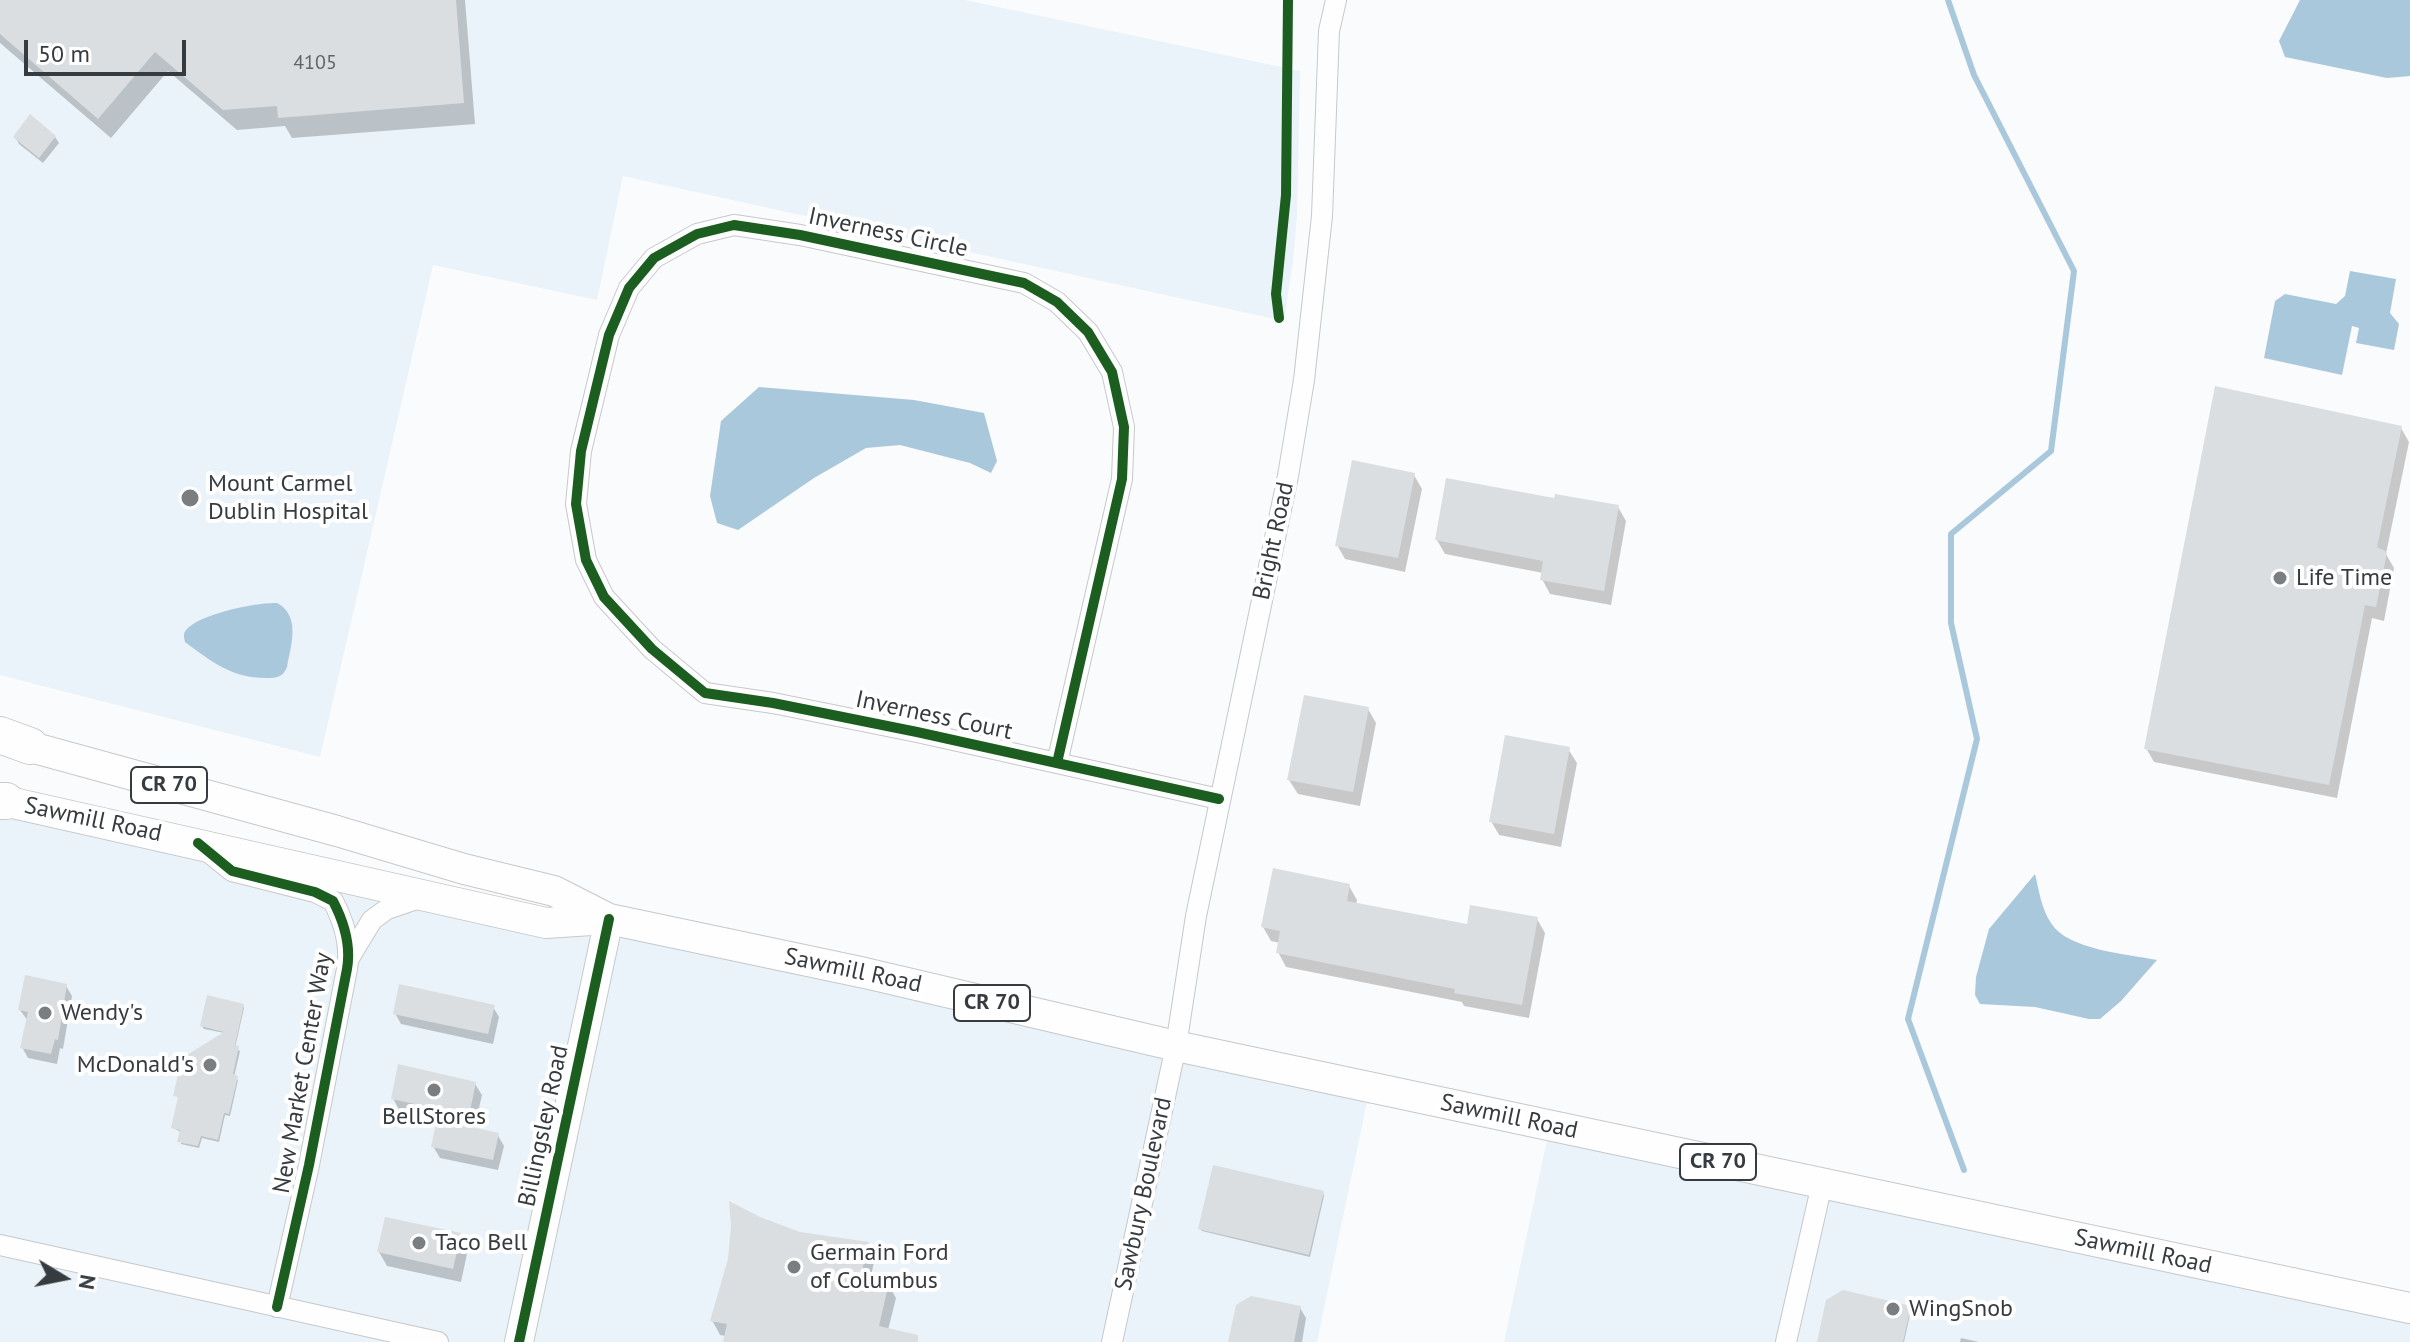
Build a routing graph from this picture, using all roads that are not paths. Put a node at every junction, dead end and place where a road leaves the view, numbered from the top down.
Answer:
1 (1322, 0) edge
2 (1336, 0) edge
3 (1329, 31) junction
4 (652, 649) joint
5 (10, 740) edge
6 (1057, 763) junction
7 (1219, 799) junction
8 (2, 801) edge
9 (198, 843) junction
10 (426, 896) junction
11 (609, 919) junction
12 (349, 958) junction
13 (1176, 1046) junction
14 (1822, 1184) junction
15 (0, 1245) edge
16 (277, 1307) junction
17 (2410, 1308) edge
18 (438, 1342) edge
19 (519, 1342) edge
20 (1112, 1342) edge
21 (1786, 1342) edge

1 - 3 street, Bright Road
2 - 3 street, Bright Road
3 - 7 street, Bright Road
4 - 6 street, Inverness Court
4 - 6 street, Inverness Circle
5 - 11 main road, Sawmill Road / CR 70
6 - 7 street, Inverness Court
7 - 13 street, Bright Road
8 - 9 main road, Sawmill Road / CR 70
9 - 10 main road, Sawmill Road / CR 70
9 - 12 street, New Market Center Way
10 - 11 main road, Sawmill Road / CR 70
10 - 12 street, New Market Center Way
11 - 13 main road, Sawmill Road / CR 70
11 - 19 street, Billingsley Road
12 - 16 street, New Market Center Way
13 - 14 main road, Sawmill Road / CR 70
13 - 20 street, Sawbury Boulevard
14 - 17 main road, Sawmill Road / CR 70
14 - 21 street
15 - 16 street
16 - 18 street

